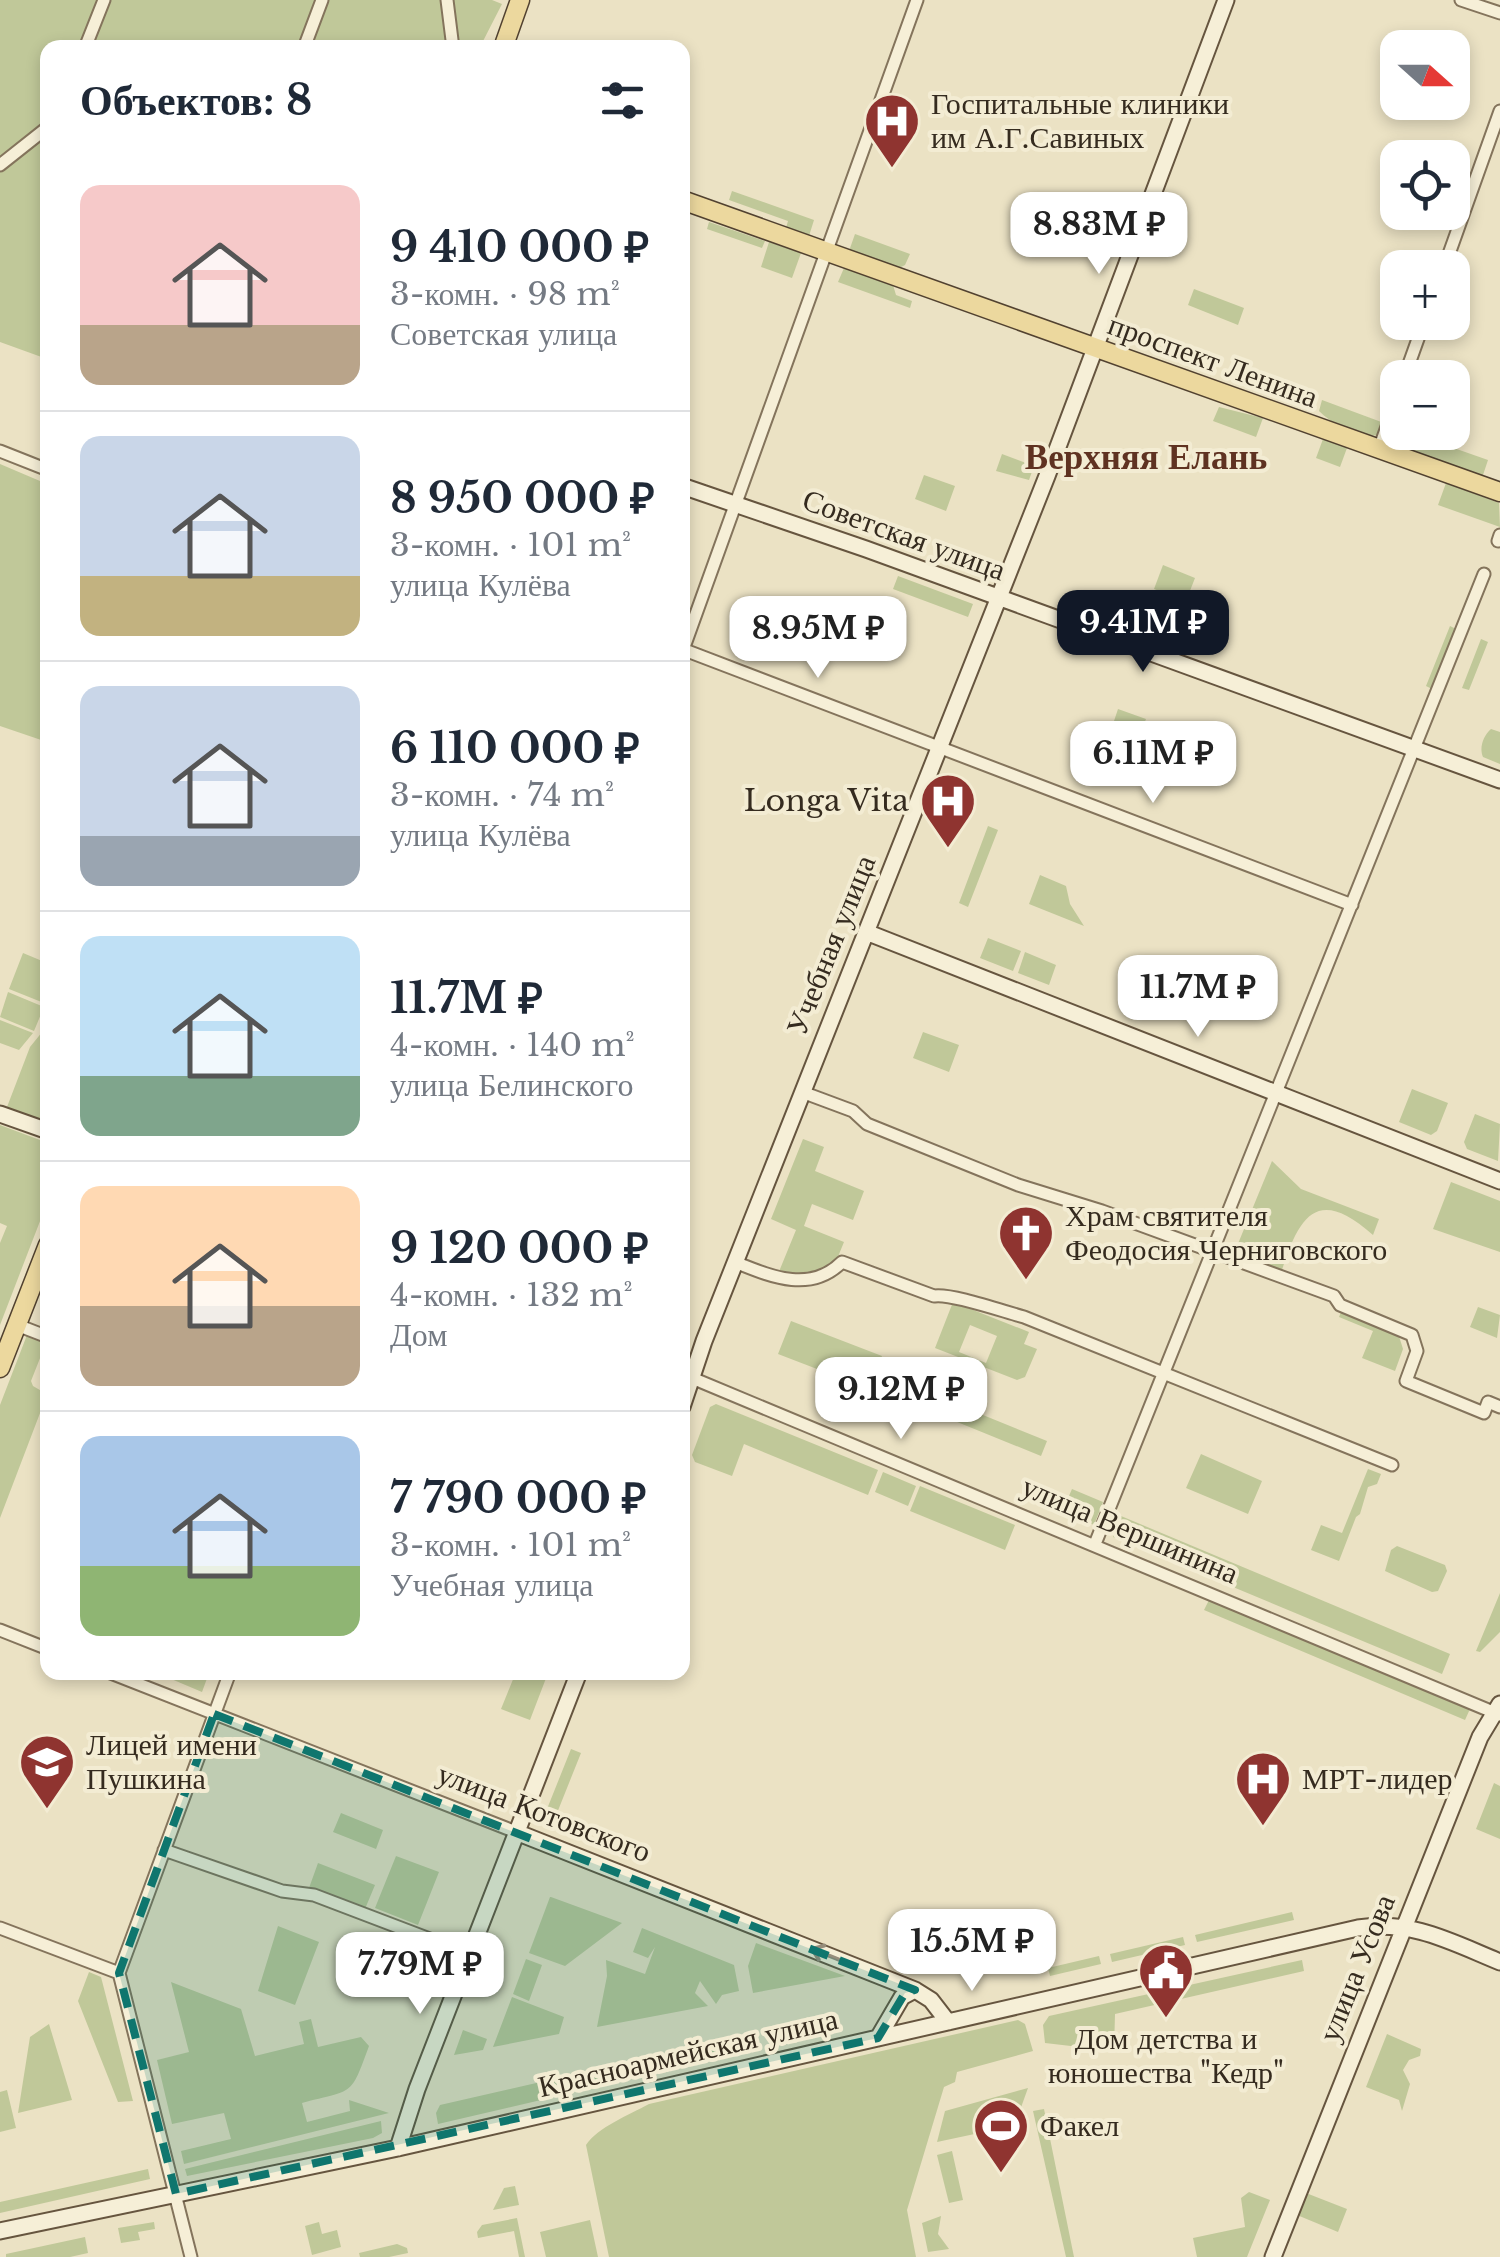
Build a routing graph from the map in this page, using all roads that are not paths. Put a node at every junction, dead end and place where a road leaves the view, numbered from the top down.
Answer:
1 (104, 0) edge
2 (322, 0) edge
3 (447, 0) edge
4 (520, 0) edge
5 (917, 0) edge
6 (1226, 0) edge
7 (1461, 0) edge
8 (1500, 14) edge
9 (88, 40) edge
10 (307, 40) edge
11 (452, 40) edge
12 (506, 40) edge
13 (1500, 112) edge
14 (40, 133) edge
15 (0, 165) edge
16 (690, 203) edge
17 (1450, 250) edge
18 (828, 253) junction
19 (1096, 349) junction
20 (1380, 445) edge
21 (1378, 450) junction
22 (0, 451) edge
23 (40, 467) edge
24 (690, 489) edge
25 (1500, 492) edge
26 (737, 504) junction
27 (1484, 574) dead end
28 (998, 599) junction
29 (690, 631) edge
30 (690, 653) edge
31 (940, 747) junction
32 (1413, 750) junction
33 (1500, 780) edge
34 (1352, 904) junction
35 (866, 932) junction
36 (802, 1092) junction
37 (1277, 1094) junction
38 (0, 1114) edge
39 (40, 1128) edge
40 (1500, 1181) edge
41 (1215, 1251) junction
42 (736, 1262) junction
43 (40, 1265) edge
44 (16, 1325) junction
45 (40, 1334) edge
46 (0, 1368) edge
47 (690, 1370) edge
48 (1166, 1372) junction
49 (690, 1378) edge
50 (1500, 1407) edge
51 (1392, 1465) dead end
52 (1095, 1544) junction
53 (0, 1630) edge
54 (40, 1646) edge
55 (128, 1680) edge
56 (227, 1680) edge
57 (576, 1680) edge
58 (1498, 1710) edge
59 (214, 1714) junction
60 (516, 1832) junction
61 (164, 1850) junction
62 (1404, 1925) junction
63 (0, 1928) edge
64 (469, 1954) junction
65 (1500, 1962) edge
66 (119, 1973) junction
67 (915, 1990) junction
68 (948, 2022) junction
69 (878, 2038) junction
70 (398, 2148) junction
71 (176, 2194) junction
72 (0, 2231) edge
73 (191, 2257) edge
74 (1274, 2257) edge

1 - 9 street
2 - 10 street
3 - 11 street
4 - 12 main road
5 - 18 street
6 - 19 main road, Учебная улица
7 - 8 street
13 - 17 street
14 - 15 street
16 - 18 main road, проспект Ленина
18 - 19 main road, проспект Ленина
18 - 26 street
19 - 21 main road, проспект Ленина
19 - 28 main road, Учебная улица
20 - 21 street
21 - 25 main road, проспект Ленина
22 - 23 street
24 - 26 main road, Советская улица
26 - 28 main road, Советская улица
26 - 29 street
27 - 32 street
28 - 31 main road, Учебная улица
28 - 32 main road, Советская улица
30 - 31 street
31 - 34 street
31 - 35 main road, Учебная улица
32 - 33 main road, Советская улица
32 - 34 street
34 - 37 street
35 - 36 main road, Учебная улица
35 - 37 main road
36 - 41 street
36 - 42 main road, Учебная улица
37 - 40 main road
37 - 41 street
38 - 39 main road
41 - 48 street
41 - 50 street
42 - 47 main road, Учебная улица
42 - 48 street
43 - 44 main road
44 - 45 street
44 - 46 main road
48 - 51 street
48 - 52 street
49 - 52 street, улица Вершинина
52 - 58 street, улица Вершинина
53 - 54 street
55 - 59 street, улица Котовского
56 - 59 street
57 - 60 main road
58 - 62 main road, улица Усова
59 - 60 street, улица Котовского
59 - 61 street
60 - 64 main road
67 -> 60 main road, улица Котовского
61 - 64 street
61 - 66 street
62 - 65 main road, Красноармейская улица
62 - 68 main road, Красноармейская улица
62 - 74 main road, улица Усова
63 - 66 street
64 - 70 main road
66 - 71 street
67 - 68 main road, улица Котовского
67 - 69 main road
68 - 69 main road, Красноармейская улица
69 - 70 main road, Красноармейская улица
70 - 71 main road, Красноармейская улица
71 - 72 main road, Красноармейская улица
71 - 73 street

